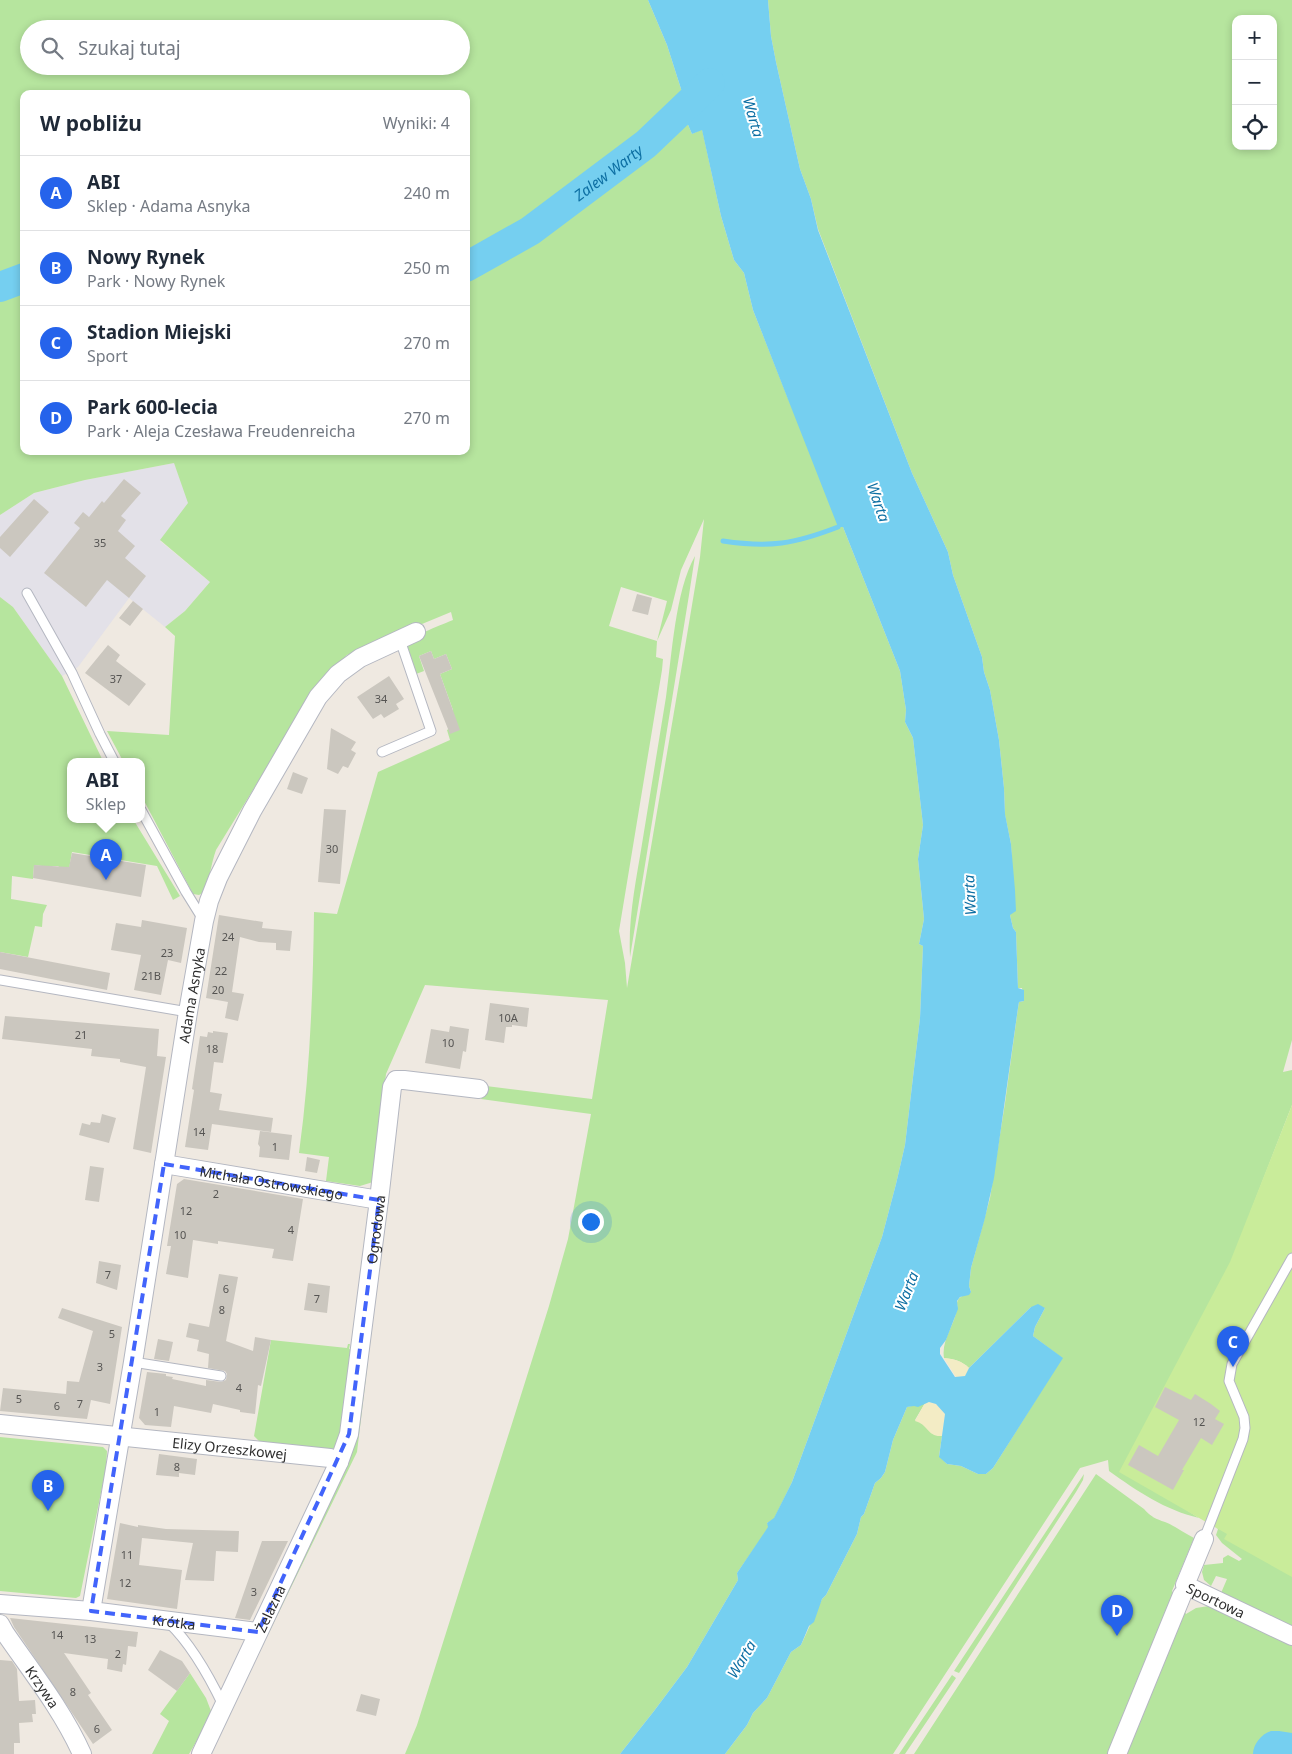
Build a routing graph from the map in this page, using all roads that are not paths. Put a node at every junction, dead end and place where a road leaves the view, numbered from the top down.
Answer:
1 (27, 593) dead end
2 (416, 632) dead end
3 (400, 640) junction
4 (382, 752) dead end
5 (112, 758) edge
6 (145, 817) edge
7 (204, 921) junction
8 (0, 980) edge
9 (188, 1012) junction
10 (479, 1089) dead end
11 (164, 1164) junction
12 (379, 1200) junction
13 (1292, 1258) edge
14 (133, 1362) junction
15 (221, 1376) dead end
16 (0, 1424) edge
17 (121, 1437) junction
18 (340, 1462) junction
19 (1204, 1538) joint
20 (1184, 1590) junction
21 (0, 1604) edge
22 (91, 1611) junction
23 (167, 1621) junction
24 (0, 1624) edge
25 (258, 1632) junction
26 (1292, 1636) edge
27 (224, 1706) junction
28 (82, 1754) edge
29 (201, 1754) edge
30 (1117, 1754) edge

1 - 5 lane
2 - 3 street, Adama Asnyka
3 - 4 lane
3 - 7 street, Adama Asnyka
6 - 7 lane
7 - 9 street, Adama Asnyka
8 - 9 lane
9 - 11 street, Adama Asnyka
10 - 12 street, Ogrodowa
11 - 12 street, Michała Ostrowskiego
11 - 14 street, Adama Asnyka
12 - 18 street, Ogrodowa
13 - 19 lane
14 - 15 lane
14 - 17 street, Adama Asnyka
16 - 17 street, Elizy Orzeszkowej
17 - 18 street, Elizy Orzeszkowej
17 - 22 street, Adama Asnyka
18 - 25 street, Żelazna
19 - 20 street, Sportowa
20 - 26 street, Sportowa
20 - 30 street
21 - 22 street, Krótka
22 - 23 street, Krótka
23 - 25 street, Krótka
23 - 27 lane
24 - 28 street, Krzywa
25 - 27 street, Żelazna
27 - 29 street, Żelazna

